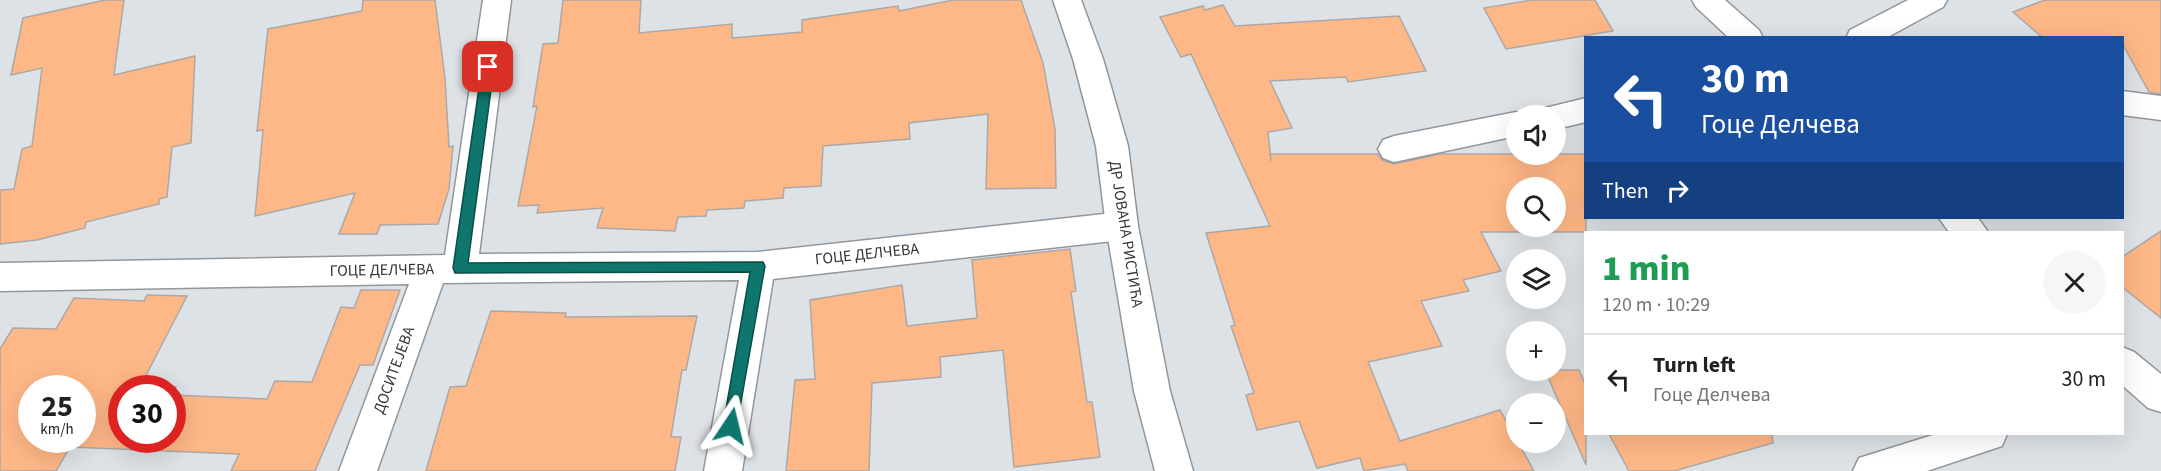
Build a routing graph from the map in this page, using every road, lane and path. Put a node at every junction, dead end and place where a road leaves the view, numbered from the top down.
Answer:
1 (497, 0) edge
2 (1067, 0) edge
3 (1706, 0) edge
4 (1933, 0) edge
5 (1747, 36) edge
6 (1864, 36) edge
7 (2124, 103) edge
8 (2161, 108) edge
9 (1584, 110) edge
10 (1566, 115) edge
11 (1506, 126) edge
12 (1394, 149) dead end
13 (1956, 219) edge
14 (1122, 226) junction
15 (1971, 231) edge
16 (758, 266) junction
17 (445, 269) junction
18 (0, 277) edge
19 (2124, 366) edge
20 (2144, 392) edge
21 (1986, 435) edge
22 (358, 471) edge
23 (723, 471) edge
24 (1174, 471) edge
25 (1872, 471) edge

1 - 17 street, ДОСИТЕЈЕВА
2 - 14 street, ДР ЈОВАНА РИСТИЋА
3 - 5 street
4 - 6 street
7 - 8 street
9 - 10 street
11 - 12 street
13 - 15 street
14 - 16 street, ГОЦЕ ДЕЛЧЕВА
14 - 24 street, ДР ЈОВАНА РИСТИЋА
16 - 17 street, ГОЦЕ ДЕЛЧЕВА
16 - 23 street
17 - 18 street, ГОЦЕ ДЕЛЧЕВА
17 - 22 street, ДОСИТЕЈЕВА
19 - 20 street
21 - 25 street

